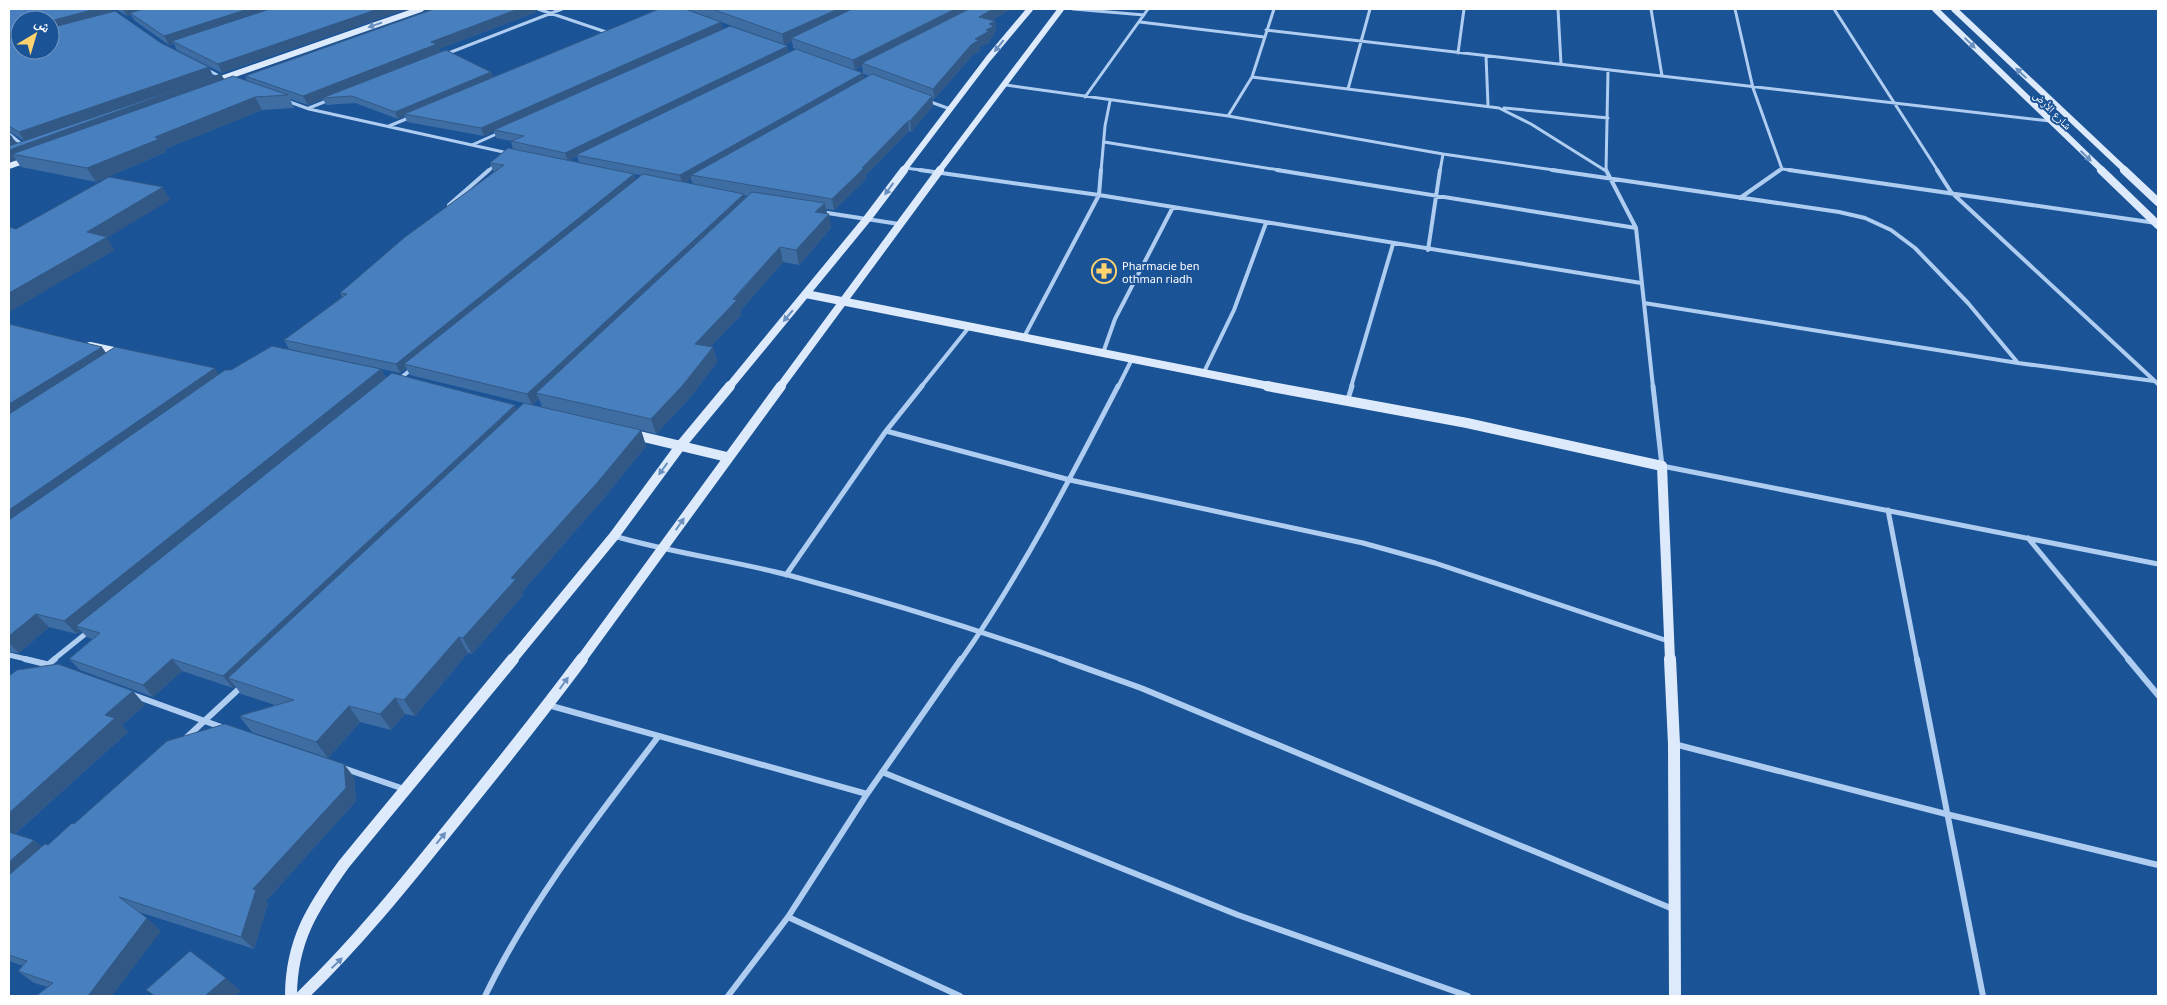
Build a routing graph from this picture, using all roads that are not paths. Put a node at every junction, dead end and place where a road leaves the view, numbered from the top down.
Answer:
1 (421, 9) edge
2 (538, 9) edge
3 (562, 9) edge
4 (1030, 9) edge
5 (1061, 9) edge
6 (1073, 9) edge
7 (1148, 9) edge
8 (1274, 9) edge
9 (1370, 9) edge
10 (1464, 9) edge
11 (1558, 9) edge
12 (1651, 9) edge
13 (1735, 9) edge
14 (1834, 9) edge
15 (1935, 9) edge
16 (1954, 9) edge
17 (551, 13) junction
18 (1144, 15) junction
19 (1140, 22) junction
20 (1266, 30) junction
21 (601, 37) edge
22 (1264, 37) junction
23 (1361, 42) junction
24 (1458, 53) junction
25 (443, 56) edge
26 (1486, 56) junction
27 (1561, 64) junction
28 (200, 66) edge
29 (1608, 70) junction
30 (1662, 76) junction
31 (1252, 77) junction
32 (227, 80) junction
33 (206, 84) edge
34 (1006, 85) junction
35 (1753, 88) junction
36 (1348, 89) junction
37 (2018, 89) junction
38 (2040, 90) junction
39 (1085, 97) junction
40 (336, 98) edge
41 (924, 99) edge
42 (281, 100) edge
43 (1110, 100) junction
44 (1488, 105) junction
45 (1893, 105) junction
46 (308, 108) junction
47 (1499, 108) junction
48 (950, 109) junction
49 (415, 115) edge
50 (1228, 116) junction
51 (1608, 118) junction
52 (2050, 121) junction
53 (389, 126) junction
54 (508, 129) edge
55 (9, 134) edge
56 (1104, 142) junction
57 (35, 144) edge
58 (472, 145) junction
59 (26, 147) junction
60 (17, 150) edge
61 (509, 153) junction
62 (1443, 154) junction
63 (517, 155) edge
64 (37, 156) edge
65 (9, 166) edge
66 (904, 168) junction
67 (1782, 169) junction
68 (1606, 171) junction
69 (939, 172) junction
70 (1610, 180) junction
71 (1951, 192) junction
72 (1099, 195) junction
73 (1438, 195) junction
74 (1739, 199) junction
75 (2158, 202) edge
76 (1173, 207) junction
77 (811, 210) edge
78 (442, 211) edge
79 (868, 219) junction
80 (1266, 223) junction
81 (899, 224) junction
82 (2157, 224) edge
83 (1636, 228) junction
84 (1393, 244) junction
85 (1428, 250) junction
86 (1641, 284) junction
87 (806, 294) junction
88 (844, 300) junction
89 (1644, 303) junction
90 (970, 326) junction
91 (1024, 337) junction
92 (82, 345) edge
93 (1103, 353) junction
94 (128, 356) edge
95 (1132, 359) junction
96 (2018, 363) junction
97 (416, 365) edge
98 (1203, 374) junction
99 (399, 379) edge
100 (2156, 383) edge
101 (1348, 399) junction
102 (886, 431) junction
103 (624, 432) edge
104 (681, 445) junction
105 (728, 457) junction
106 (1662, 466) junction
107 (1070, 480) junction
108 (1888, 510) junction
109 (614, 536) junction
110 (2028, 538) junction
111 (662, 550) junction
112 (2158, 564) edge
113 (786, 576) junction
114 (94, 627) edge
115 (981, 631) junction
116 (1668, 641) junction
117 (9, 655) edge
118 (48, 664) junction
119 (58, 668) edge
120 (35, 675) edge
121 (248, 680) edge
122 (122, 691) edge
123 (2158, 694) edge
124 (548, 705) junction
125 (204, 722) junction
126 (232, 731) edge
127 (658, 737) junction
128 (183, 741) edge
129 (1674, 744) junction
130 (333, 765) edge
131 (882, 772) junction
132 (406, 790) junction
133 (867, 794) junction
134 (1946, 814) junction
135 (2158, 865) edge
136 (1673, 909) junction
137 (788, 917) junction
138 (290, 996) edge
139 (302, 996) edge
140 (485, 996) edge
141 (728, 996) edge
142 (960, 996) edge
143 (1468, 996) edge
144 (1675, 996) edge
145 (1982, 996) edge

1 -> 32 street
2 - 17 street
3 - 17 street
4 -> 48 street
5 - 34 street
6 - 18 street
7 - 18 street
8 - 20 street
9 - 23 street
10 - 24 street
11 - 27 street
12 - 30 street
13 - 35 street
14 - 45 street
15 -> 37 street, شارع الأرض
38 -> 16 street, شارع الأرض
17 - 21 street
17 - 25 street
18 - 19 street
19 - 22 street
19 - 39 street
20 - 22 street
20 - 23 street
22 - 31 street
23 - 24 street
23 - 36 street
24 - 26 street
26 - 27 street
26 - 44 street
27 - 29 street
28 - 32 street
29 - 30 street
29 - 51 street
30 - 35 street
31 - 36 street
31 - 50 street
32 - 33 street
34 - 39 street
34 - 69 street
35 - 45 street
35 - 67 street
36 - 44 street
37 - 38 street
37 - 52 street, شارع الأرض
38 - 75 street, شارع الأرض
39 - 43 street
40 - 46 street
41 - 48 street
42 - 46 street
43 - 50 street
43 - 56 street
44 - 47 street
45 - 52 street
45 - 71 street
46 - 53 street
47 - 51 street
47 - 68 street
48 - 66 street
49 - 53 street
50 - 62 street
51 - 68 street
52 -> 82 street, شارع الأرض
53 - 58 street
54 - 58 street
55 - 59 street
56 - 72 street
56 - 73 street
57 - 59 street
58 - 61 street
59 - 60 street
61 - 63 street
61 - 78 street
62 - 70 street
62 - 73 street
64 - 65 street
66 - 69 street
66 -> 79 street
67 - 71 street
67 - 74 street
68 - 70 street
69 - 72 street
69 - 81 street
70 - 74 street
70 - 83 street
71 - 82 street
71 - 100 street
72 - 76 street
72 - 91 street
73 - 83 street
73 - 85 street
74 - 96 street
76 - 80 street
76 - 93 street
77 - 79 street
79 - 81 street
79 - 87 street
80 - 84 street
80 - 98 street
81 - 88 street
83 - 86 street
84 - 85 street
84 - 101 street
85 - 86 street
86 - 89 street
87 - 88 street
87 -> 104 street
88 - 90 street
88 - 105 street
89 - 96 street
89 - 106 street
90 - 91 street
90 - 102 street
91 - 93 street
92 - 94 street
93 - 95 street
95 - 98 street
95 - 107 street
96 - 100 street
97 - 99 street
98 - 101 street
101 - 106 street
102 - 107 street
102 - 113 street
103 - 104 street
104 - 105 street
104 -> 109 street
111 -> 105 street
106 - 108 street
106 - 116 street
107 - 115 street
107 - 116 street
108 - 110 street
108 - 134 street
109 - 111 street
109 - 132 street
110 - 112 street
110 - 123 street
111 - 113 street
124 -> 111 street
113 - 115 street
114 - 118 street
115 - 131 street
115 - 136 street
116 - 129 street
117 - 118 street
118 - 119 street
118 - 120 street
121 - 125 street
122 - 125 street
124 - 127 street
139 -> 124 street
125 - 126 street
125 - 128 street
127 - 133 street
127 - 140 street
129 - 134 street
129 - 136 street
130 - 132 street
131 - 133 street
131 - 143 street
132 - 138 street
133 - 137 street
134 - 135 street
134 - 145 street
136 - 144 street
137 - 141 street
137 - 142 street

